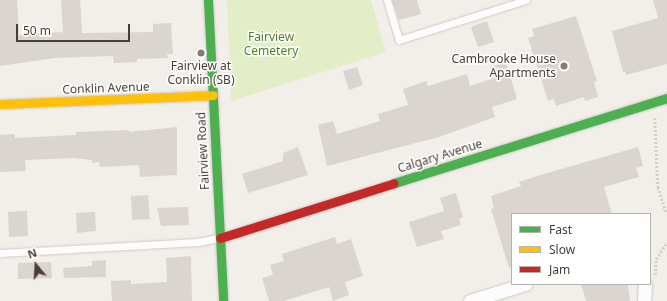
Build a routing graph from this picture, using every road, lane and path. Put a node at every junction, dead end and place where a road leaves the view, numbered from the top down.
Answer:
1 (208, 0) edge
2 (387, 0) edge
3 (526, 0) edge
4 (213, 95) junction
5 (666, 100) edge
6 (654, 102) junction
7 (0, 104) edge
8 (667, 214) edge
9 (220, 238) junction
10 (667, 242) edge
11 (0, 253) edge
12 (651, 278) edge
13 (522, 285) edge
14 (649, 285) edge
15 (223, 301) edge
16 (470, 301) edge
17 (644, 301) edge

1 - 4 street, Fairview Road
2 - 3 lane
4 - 7 street, Conklin Avenue
4 - 9 street, Fairview Road
5 - 6 street, Calgary Avenue
6 - 8 path
6 - 9 street, Calgary Avenue
9 - 11 lane
9 - 15 street, Fairview Road
10 - 12 path
13 - 16 street
14 - 17 street

